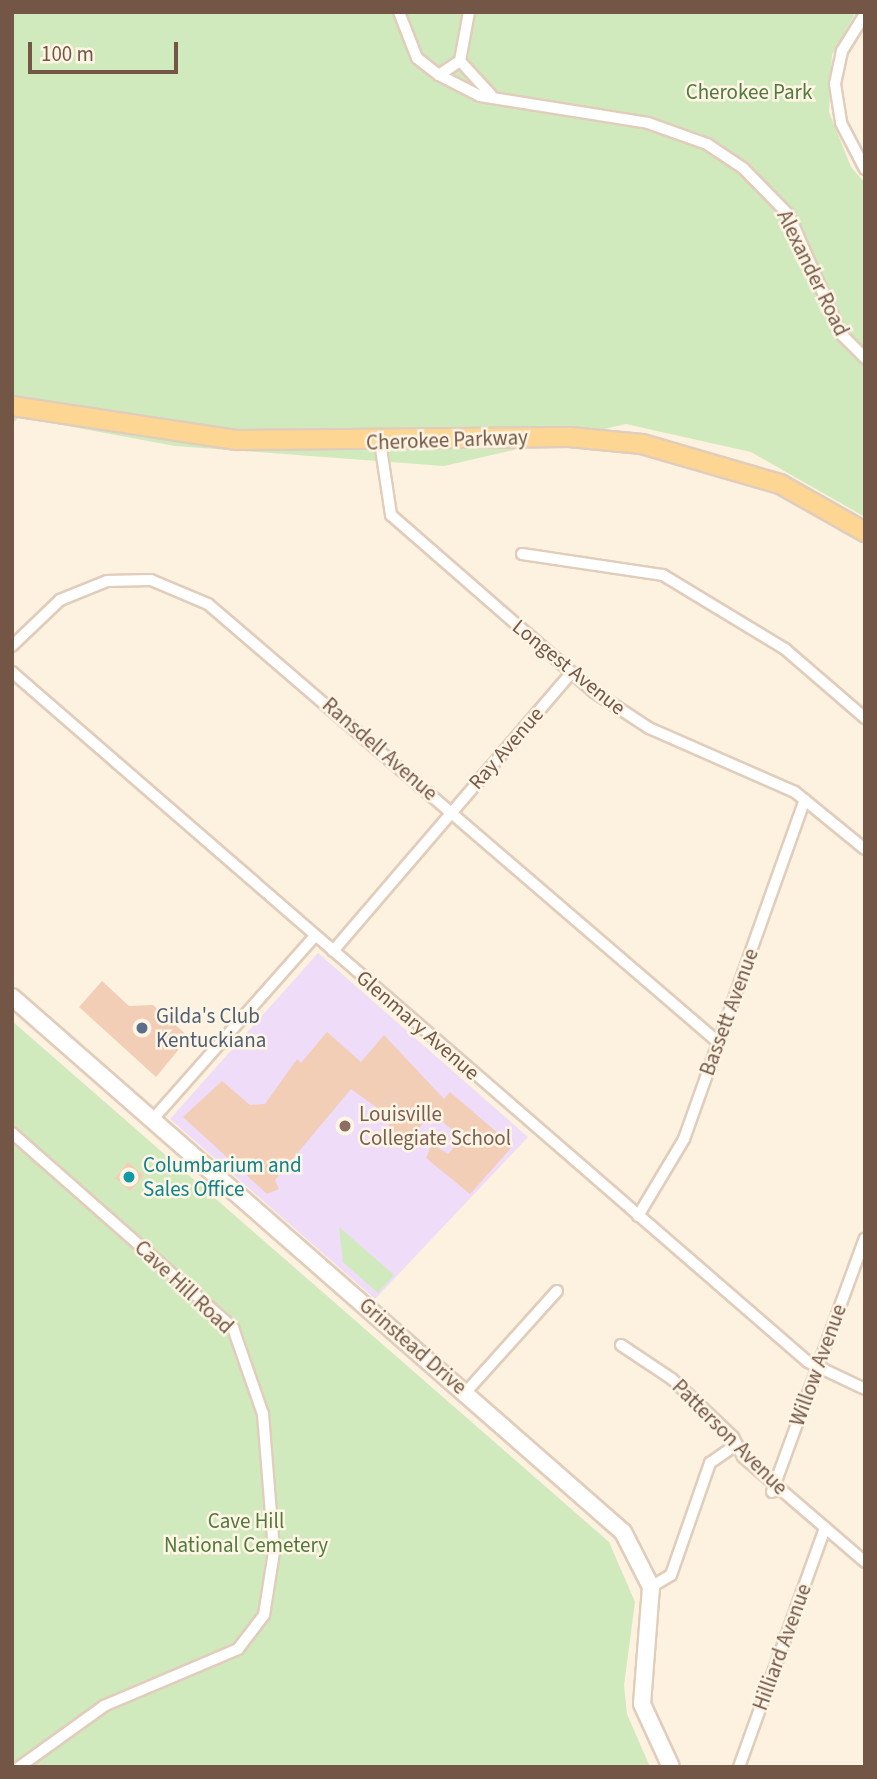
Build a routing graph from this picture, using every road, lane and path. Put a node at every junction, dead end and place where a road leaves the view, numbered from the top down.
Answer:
1 (399, 12) edge
2 (469, 12) edge
3 (865, 14) edge
4 (460, 61) junction
5 (439, 75) junction
6 (491, 95) junction
7 (865, 169) edge
8 (865, 358) edge
9 (12, 406) edge
10 (380, 442) junction
11 (865, 531) edge
12 (522, 554) dead end
13 (12, 646) edge
14 (12, 672) edge
15 (571, 673) junction
16 (865, 718) edge
17 (805, 800) junction
18 (452, 812) junction
19 (865, 849) edge
20 (315, 936) junction
21 (333, 951) junction
22 (12, 997) edge
23 (719, 1042) junction
24 (153, 1119) junction
25 (12, 1133) edge
26 (638, 1216) junction
27 (865, 1238) edge
28 (557, 1291) dead end
29 (621, 1345) dead end
30 (817, 1368) junction
31 (865, 1389) edge
32 (466, 1392) junction
33 (734, 1446) junction
34 (773, 1488) junction
35 (825, 1528) junction
36 (865, 1562) edge
37 (651, 1587) junction
38 (19, 1767) edge
39 (671, 1767) edge
40 (739, 1767) edge

1 - 5 street, Alexander Road
2 - 4 street
3 - 7 street
4 - 5 street
4 - 6 street
5 - 6 street, Alexander Road
6 - 8 street, Alexander Road
9 - 10 main road, Cherokee Parkway
10 - 11 main road, Cherokee Parkway
10 - 15 street, Longest Avenue
12 - 16 street
13 - 18 street, Ransdell Avenue
14 - 20 street, Glenmary Avenue
15 - 17 street, Longest Avenue
15 - 18 street, Ray Avenue
17 - 19 street, Longest Avenue
17 - 23 street, Bassett Avenue
18 - 21 street, Ray Avenue
18 - 23 street, Ransdell Avenue
20 - 21 street, Glenmary Avenue
20 - 24 street
21 - 26 street, Glenmary Avenue
22 - 24 main road, Grinstead Drive
23 - 26 street, Bassett Avenue
24 - 32 main road, Grinstead Drive
25 - 38 street, Cave Hill Road
26 - 30 street, Glenmary Avenue
27 - 30 street, Willow Avenue
28 - 32 street
29 - 33 street, Patterson Avenue
30 - 31 street, Glenmary Avenue
30 - 34 street, Willow Avenue
32 - 37 main road, Grinstead Drive
33 - 34 street, Patterson Avenue
33 - 37 street
34 - 35 street, Patterson Avenue
35 - 36 street, Patterson Avenue
35 - 40 street, Hilliard Avenue
37 - 39 main road

